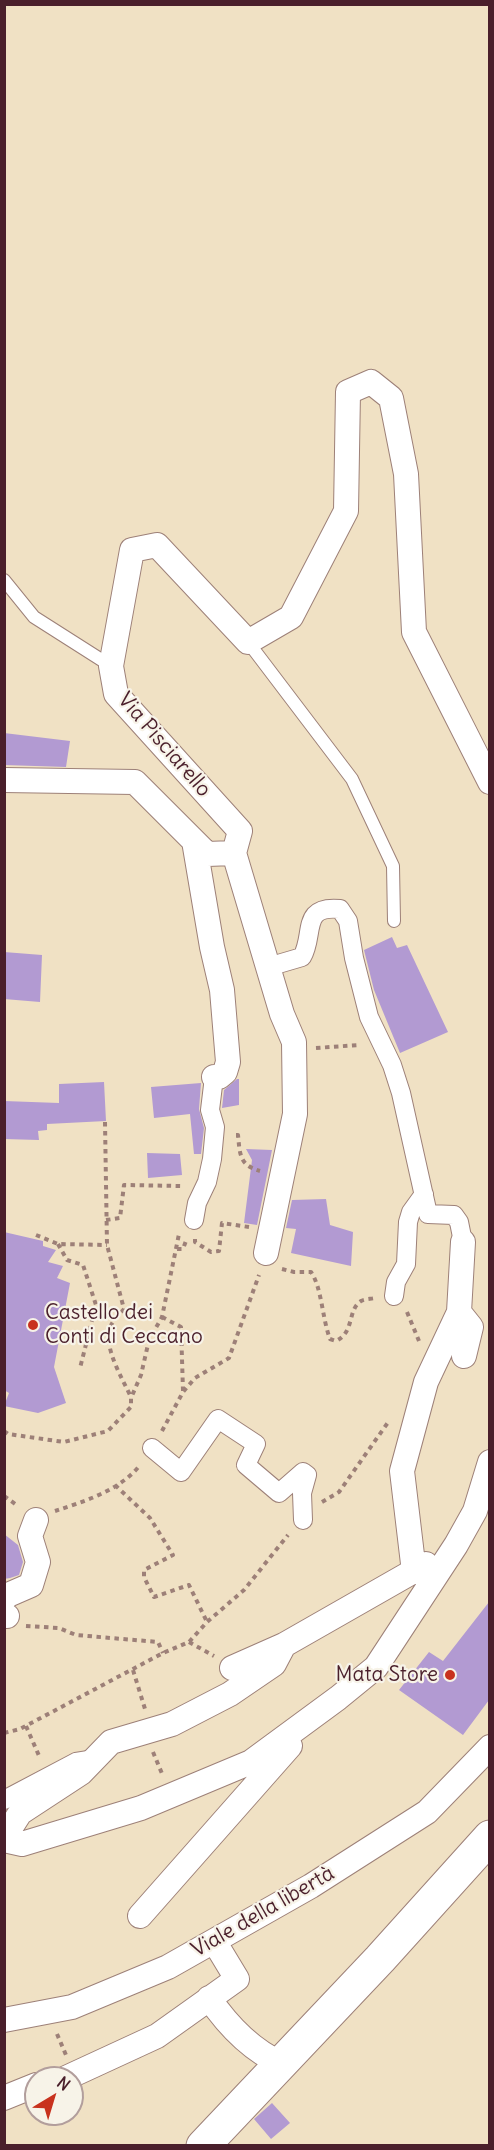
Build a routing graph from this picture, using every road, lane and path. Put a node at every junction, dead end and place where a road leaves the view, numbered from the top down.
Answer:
1 (4, 580) edge
2 (248, 642) junction
3 (111, 666) junction
4 (4, 780) edge
5 (489, 782) edge
6 (194, 841) junction
7 (234, 853) junction
8 (394, 921) dead end
9 (268, 967) junction
10 (368, 1011) junction
11 (294, 1049) junction
12 (214, 1077) joint
13 (105, 1122) dead end
14 (214, 1136) junction
15 (282, 1176) junction
16 (424, 1194) junction
17 (181, 1196) dead end
18 (106, 1220) junction
19 (187, 1223) junction
20 (36, 1235) dead end
21 (463, 1242) joint
22 (58, 1244) junction
23 (107, 1245) junction
24 (177, 1249) junction
25 (267, 1249) junction
26 (393, 1296) junction
27 (459, 1312) junction
28 (162, 1317) junction
29 (464, 1356) dead end
30 (80, 1368) dead end
31 (426, 1381) junction
32 (183, 1392) junction
33 (131, 1398) junction
34 (394, 1414) dead end
35 (4, 1431) edge
36 (153, 1448) junction
37 (489, 1462) edge
38 (115, 1485) junction
39 (4, 1496) edge
40 (36, 1520) junction
41 (303, 1520) junction
42 (456, 1545) junction
43 (414, 1572) junction
44 (5, 1610) edge
45 (207, 1622) junction
46 (284, 1645) junction
47 (163, 1653) junction
48 (232, 1668) dead end
49 (133, 1670) junction
50 (26, 1726) junction
51 (301, 1726) junction
52 (148, 1731) junction
53 (4, 1733) edge
54 (489, 1747) edge
55 (94, 1760) junction
56 (49, 1777) junction
57 (172, 1795) junction
58 (4, 1800) edge
59 (489, 1837) edge
60 (4, 1839) edge
61 (140, 1916) dead end
62 (214, 1941) junction
63 (209, 1998) junction
64 (47, 2012) junction
65 (4, 2020) edge
66 (282, 2064) junction
67 (67, 2066) edge
68 (84, 2070) edge
69 (24, 2090) edge
70 (4, 2098) edge
71 (203, 2145) edge

1 - 3 lane
2 - 3 street, Via Pisciarello
2 - 5 street
2 - 8 lane
3 - 7 street, Via Pisciarello
4 - 6 street, Via Pisciarello
6 - 7 street, Via Pisciarello
6 - 12 street
7 - 9 street
9 - 10 street
9 - 11 street
10 - 11 path
10 - 16 street
11 - 15 street
12 - 14 street
13 - 18 path
14 - 15 path
14 - 19 street
15 - 25 street
16 - 21 street
16 - 26 street
17 - 18 path
18 - 23 path
19 - 24 path
19 - 24 path
19 - 25 path
20 - 22 path
21 - 27 street
22 - 23 path
22 - 30 path
23 - 33 path
24 - 28 path
25 - 26 path
25 - 32 path
26 - 31 path
27 - 29 street
27 - 31 street
28 - 32 path
28 - 33 path
31 - 43 street
32 - 36 path
33 - 35 path
34 - 41 path
36 - 38 path
36 - 41 street
37 - 42 street
38 - 40 path
38 - 45 path
39 - 40 path
40 - 44 street
41 - 45 path
42 - 43 street
42 - 51 street
43 - 46 street
44 - 47 path
45 - 47 path
46 - 48 street
46 - 52 street
47 - 49 path
49 - 50 path
49 - 52 path
50 - 53 path
50 - 56 path
51 - 57 street
51 - 61 street
52 - 55 street
52 - 57 path
54 - 62 street, Viale della libertà
55 - 56 street
55 - 60 street
56 - 58 street
57 - 60 street
59 - 66 main road
62 - 63 street
62 - 64 street, Viale della libertà
63 - 66 street
63 - 68 street
64 - 65 street, Viale della libertà
64 - 67 path
66 - 71 main road
69 - 70 street

